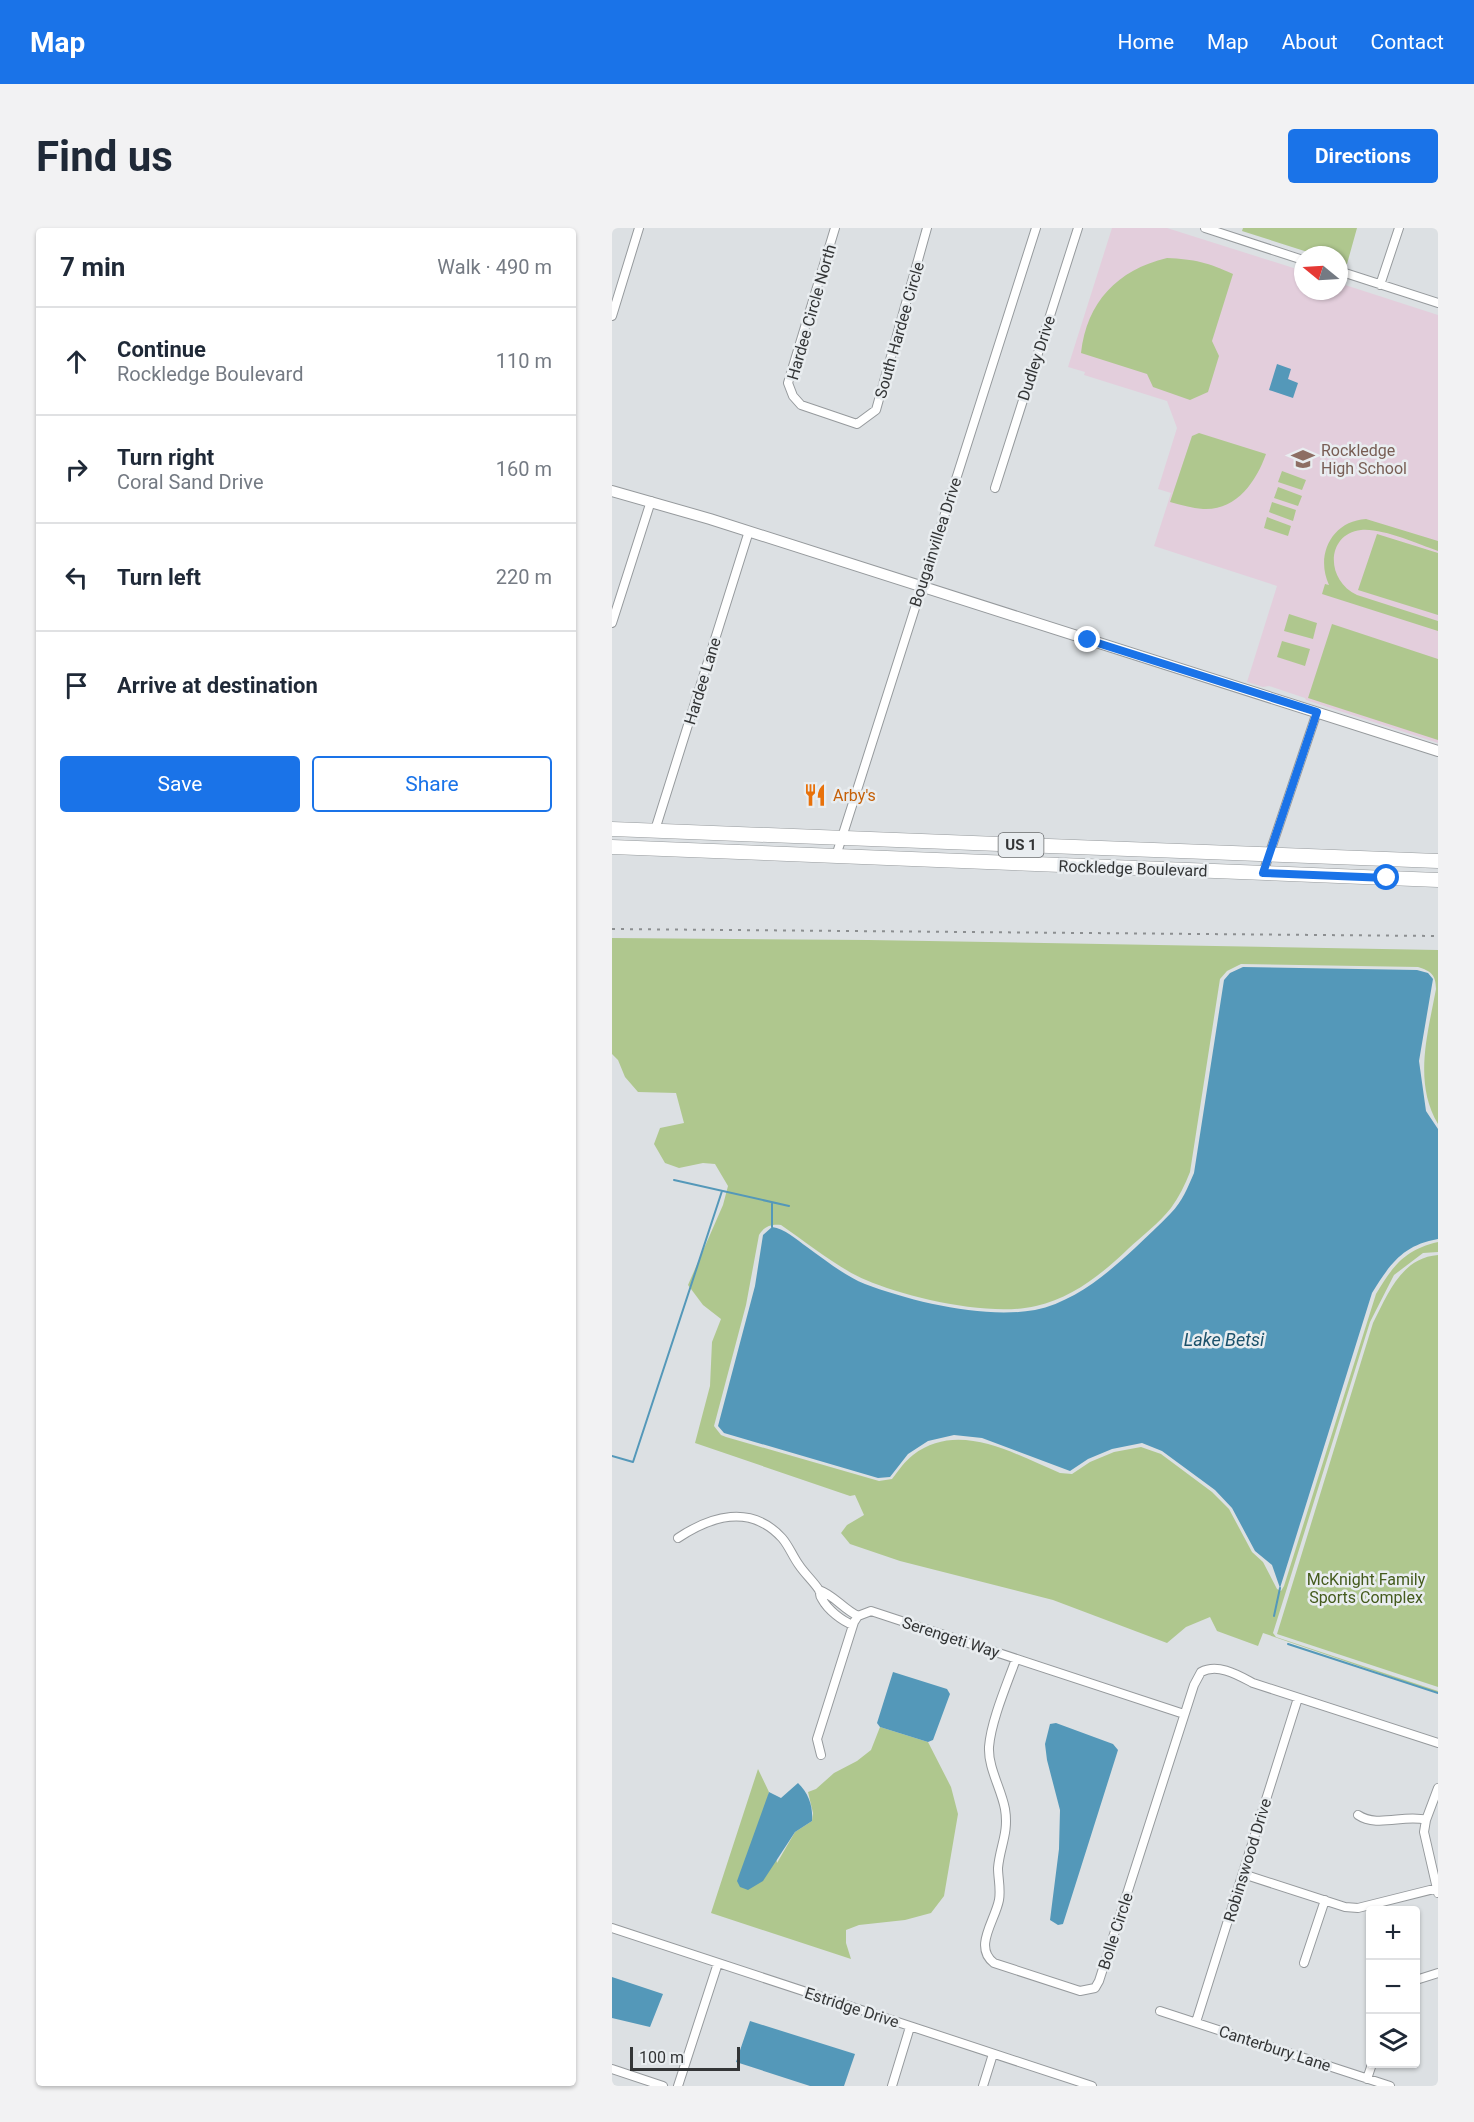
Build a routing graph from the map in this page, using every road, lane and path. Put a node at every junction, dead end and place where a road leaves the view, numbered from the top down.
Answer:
1 (639, 228) edge
2 (835, 228) edge
3 (927, 228) edge
4 (1036, 228) edge
5 (1078, 228) edge
6 (1205, 228) edge
7 (1399, 228) edge
8 (1294, 257) edge
9 (1348, 275) edge
10 (1380, 285) junction
11 (1438, 303) edge
12 (612, 316) edge
13 (793, 396) joint
14 (995, 488) dead end
15 (612, 491) edge
16 (651, 501) junction
17 (749, 531) junction
18 (921, 587) junction
19 (612, 623) edge
20 (1317, 712) junction
21 (1438, 751) edge
22 (612, 829) edge
23 (655, 830) junction
24 (842, 838) junction
25 (1059, 846) junction
26 (618, 847) edge
27 (1112, 848) junction
28 (1269, 855) junction
29 (836, 856) junction
30 (1433, 861) edge
31 (1028, 863) junction
32 (1084, 866) junction
33 (1263, 873) junction
34 (1392, 878) junction
35 (1437, 878) edge
36 (678, 1538) dead end
37 (819, 1590) junction
38 (858, 1616) junction
39 (854, 1625) junction
40 (1016, 1659) junction
41 (1298, 1698) junction
42 (1184, 1714) junction
43 (1438, 1743) edge
44 (821, 1755) dead end
45 (1438, 1788) edge
46 (1358, 1815) dead end
47 (1426, 1820) junction
48 (1243, 1874) junction
49 (1438, 1890) edge
50 (1325, 1900) junction
51 (612, 1928) edge
52 (718, 1963) junction
53 (1304, 1963) dead end
54 (1438, 1973) edge
55 (1420, 1979) edge
56 (1160, 2011) dead end
57 (1196, 2022) junction
58 (910, 2027) junction
59 (993, 2054) junction
60 (1371, 2068) edge
61 (612, 2069) edge
62 (1367, 2079) junction
63 (1072, 2083) edge
64 (663, 2086) edge
65 (678, 2086) edge
66 (892, 2086) edge
67 (983, 2086) edge
68 (1092, 2086) edge
69 (1390, 2086) edge

1 - 12 street
2 - 13 street, Hardee Circle North
3 - 13 street, South Hardee Circle
4 - 18 street, Bougainvillea Drive
5 - 14 street, Dudley Drive
6 - 8 street
7 - 10 street
9 - 10 street
10 - 11 street
15 - 16 street
16 - 17 street
16 - 19 street
17 - 18 street
17 - 23 street, Hardee Lane
18 - 20 street
18 - 24 street, Bougainvillea Drive
20 - 21 street
20 - 28 street
22 - 23 main road, Rockledge Boulevard / US 1
23 - 24 main road, Rockledge Boulevard / US 1
23 - 26 main road
24 - 25 main road, Rockledge Boulevard / US 1
24 - 29 street, Bougainvillea Drive
25 - 27 main road, Rockledge Boulevard / US 1
25 - 31 main road
26 - 29 main road, Rockledge Boulevard / US 1
27 - 28 main road, Rockledge Boulevard / US 1
27 - 32 main road
28 - 30 main road, Rockledge Boulevard / US 1
28 - 33 street
29 - 31 main road, Rockledge Boulevard / US 1
30 - 34 main road
31 - 32 main road, Rockledge Boulevard / US 1
32 - 33 main road, Rockledge Boulevard / US 1
33 - 34 main road, Rockledge Boulevard / US 1
34 - 35 main road, Rockledge Boulevard / US 1
36 - 37 street
37 - 38 street
37 - 39 street
38 - 39 street
38 - 40 street, Serengeti Way
39 - 44 street
40 - 42 street, Serengeti Way
40 - 42 street, Bolle Circle
41 - 42 street, Bolle Circle
41 - 43 street, Bolle Circle
41 - 48 street, Robinswood Drive
45 - 47 street
46 - 47 street
47 - 49 street
48 - 50 street
48 - 57 street, Robinswood Drive
49 - 50 street
50 - 53 street
51 - 52 street, Estridge Drive
52 - 58 street, Estridge Drive
52 - 65 street
54 - 55 street
56 - 57 street, Canterbury Lane
57 - 62 street, Canterbury Lane
58 - 59 street, Estridge Drive
58 - 66 street
59 - 63 street, Estridge Drive
59 - 67 street
60 - 62 street
61 - 64 street
62 - 69 street, Canterbury Lane
63 - 68 street, Estridge Drive

